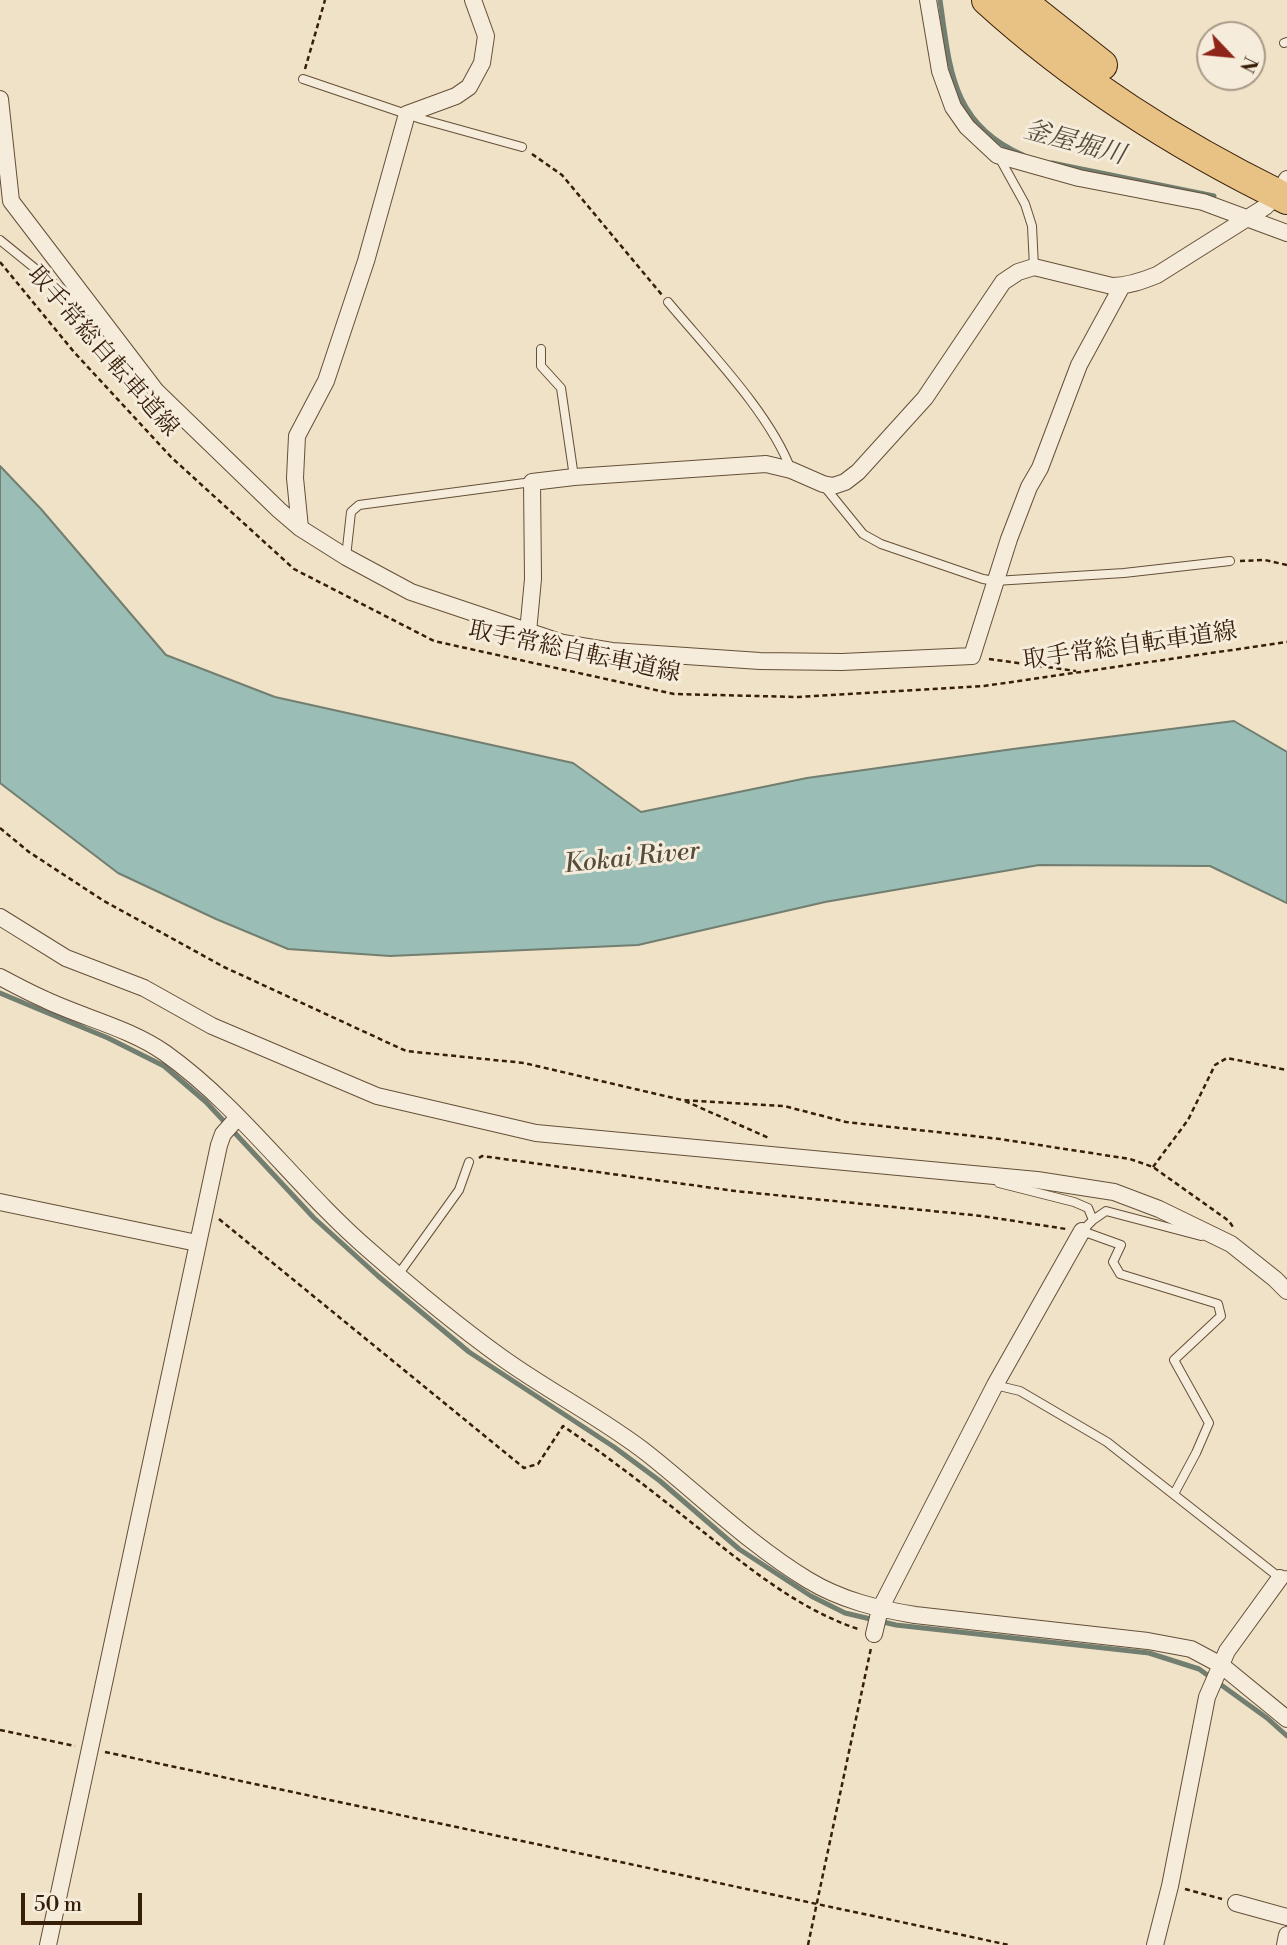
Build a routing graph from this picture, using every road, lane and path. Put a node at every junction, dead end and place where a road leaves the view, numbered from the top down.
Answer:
1 (324, 0) edge
2 (473, 0) edge
3 (928, 0) edge
4 (987, 0) edge
5 (1020, 0) edge
6 (303, 79) joint
7 (0, 99) edge
8 (407, 114) junction
9 (522, 147) joint
10 (997, 155) junction
11 (1285, 187) edge
12 (5, 198) edge
13 (1247, 218) junction
14 (1287, 233) edge
15 (0, 240) edge
16 (0, 262) edge
17 (1034, 267) junction
18 (1122, 286) junction
19 (668, 302) joint
20 (92, 309) junction
21 (541, 349) dead end
22 (791, 470) junction
23 (574, 477) junction
24 (532, 482) junction
25 (823, 484) junction
26 (300, 528) junction
27 (346, 557) junction
28 (1230, 561) joint
29 (1287, 565) edge
30 (995, 580) junction
31 (528, 632) junction
32 (1287, 642) edge
33 (972, 656) junction
34 (1081, 672) junction
35 (0, 828) edge
36 (0, 917) edge
37 (0, 977) edge
38 (1287, 1070) edge
39 (682, 1100) junction
40 (237, 1117) junction
41 (769, 1138) dead end
42 (469, 1162) joint
43 (1153, 1167) junction
44 (965, 1174) junction
45 (0, 1202) edge
46 (206, 1208) junction
47 (1088, 1225) junction
48 (197, 1242) junction
49 (1235, 1247) junction
50 (398, 1275) junction
51 (1287, 1291) edge
52 (995, 1385) junction
53 (1174, 1494) junction
54 (1283, 1576) edge
55 (876, 1623) junction
56 (1217, 1674) junction
57 (1287, 1719) edge
58 (0, 1730) edge
59 (89, 1749) junction
60 (1170, 1886) junction
61 (1236, 1902) joint
62 (816, 1905) junction
63 (1287, 1917) edge
64 (1287, 1935) edge
65 (48, 1945) edge
66 (808, 1945) edge
67 (1009, 1945) edge
68 (1155, 1945) edge
69 (1285, 1945) edge

1 - 6 path
2 - 8 street
3 - 10 street
4 - 11 highway
5 - 11 highway
6 - 8 lane
7 - 12 street
8 - 9 lane
8 - 26 street
9 - 19 path
10 - 13 street
10 - 17 lane
11 - 13 street
12 - 20 street
13 - 14 street
13 - 18 street
15 - 20 lane
16 - 34 path, 取手常総自転車道線
17 - 18 street
17 - 25 street
18 - 30 street
19 - 22 lane
20 - 26 street
21 - 23 lane
22 - 23 street
22 - 25 street
23 - 24 street
24 - 27 lane
24 - 31 street
25 - 30 lane
26 - 27 street
27 - 31 street
28 - 29 path
28 - 30 lane
30 - 33 street
31 - 33 street
32 - 34 path, 取手常総自転車道線
33 - 34 path
35 - 39 path
36 - 44 street
37 - 40 street
38 - 43 path
39 - 41 path
39 - 43 path
40 - 46 street
40 - 50 street
42 - 47 path
42 - 50 lane
43 - 49 path
44 - 47 lane
44 - 49 street
45 - 48 street
46 - 48 street
46 - 55 path
47 - 49 lane
47 - 52 street
47 - 53 lane
48 - 59 street
49 - 51 street
50 - 55 street
52 - 53 lane
52 - 55 street
53 - 54 lane
54 - 56 street
55 - 56 street
55 - 62 path
56 - 57 street
56 - 60 street
58 - 59 path
59 - 62 path
59 - 65 street
60 - 61 path
60 - 68 street
61 - 63 street
62 - 66 path
62 - 67 path
64 - 69 street

